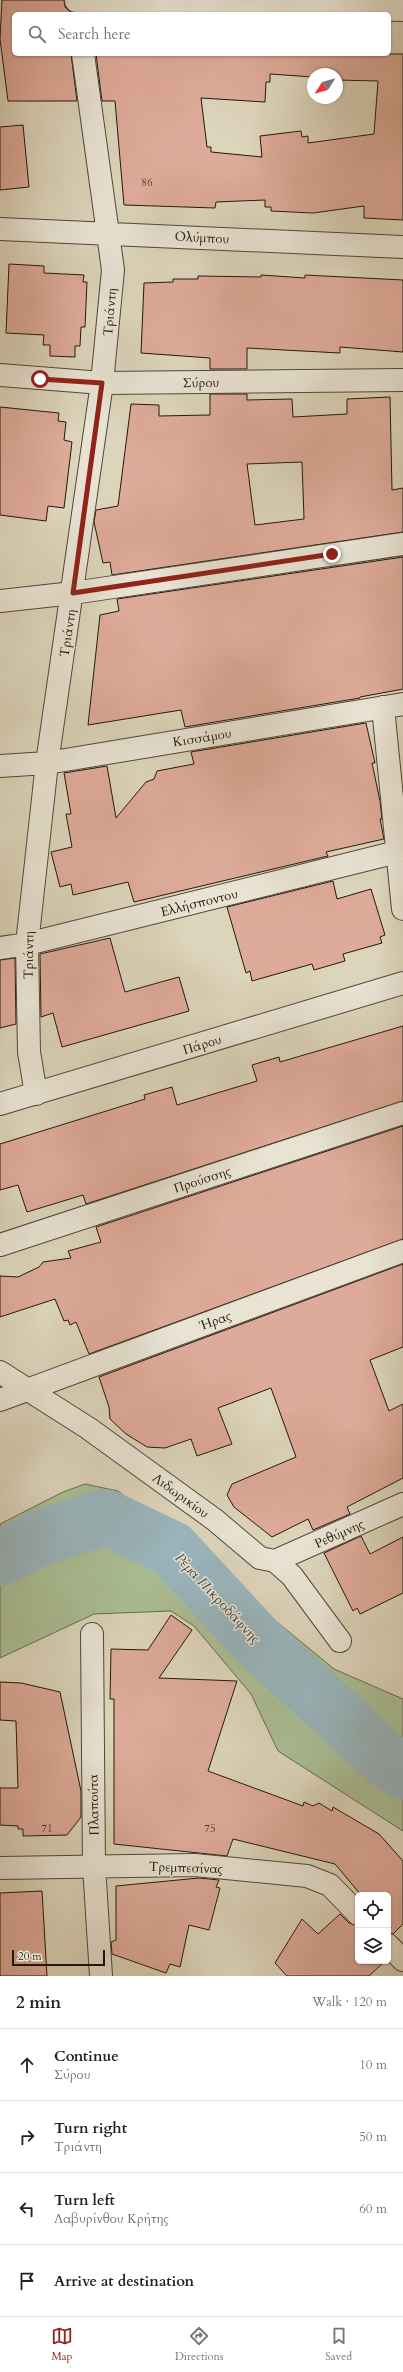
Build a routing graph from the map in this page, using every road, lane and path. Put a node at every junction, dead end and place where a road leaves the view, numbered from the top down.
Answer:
1 (77, 5) edge
2 (403, 10) edge
3 (83, 56) edge
4 (0, 229) edge
5 (109, 233) junction
6 (403, 247) edge
7 (0, 375) edge
8 (403, 380) edge
9 (102, 383) junction
10 (403, 544) edge
11 (73, 593) junction
12 (0, 600) edge
13 (393, 705) edge
14 (47, 763) junction
15 (0, 766) edge
16 (398, 852) junction
17 (403, 909) edge
18 (27, 944) junction
19 (0, 948) edge
20 (403, 983) edge
21 (36, 1094) junction
22 (0, 1104) edge
23 (403, 1113) edge
24 (0, 1244) edge
25 (403, 1251) edge
26 (0, 1372) edge
27 (27, 1389) junction
28 (0, 1400) edge
29 (403, 1504) edge
30 (275, 1561) junction
31 (92, 1634) dead end
32 (340, 1641) dead end
33 (94, 1866) junction
34 (0, 1868) edge
35 (355, 1911) edge
36 (391, 1948) edge
37 (403, 1960) edge
38 (101, 1976) edge

1 - 2 street
3 - 5 street, Τριάντη
4 - 5 street, Ολύμπου
5 - 6 street, Ολύμπου
5 - 9 street, Τριάντη
7 - 9 street, Σύρου
8 - 9 street, Σύρου
9 - 11 street, Τριάντη
10 - 11 street
11 - 12 street
11 - 14 street, Τριάντη
13 - 14 street, Κισσάμου
13 - 16 street
14 - 15 street, Κισσάμου
14 - 18 street, Τριάντη
16 - 17 street
16 - 18 street, Ελλήσποντου
18 - 19 street, Ελλήσποντου
18 - 21 street, Τριάντη
20 - 21 street, Πάρου
21 - 22 street, Πάρου
23 - 24 street, Προύσσης
25 - 27 street, Ήρας
26 - 27 street, Λιδωρικίου
27 - 28 street, Ήρας
27 - 30 street, Λιδωρικίου
29 - 30 street, Ρεθύμνης
30 - 32 street, Λιδωρικίου
31 - 33 street, Πλαπούτα
33 - 34 street, Τρεμπεσίνας
33 - 35 street, Τρεμπεσίνας
33 - 38 street, Πλαπούτα
36 - 37 street

